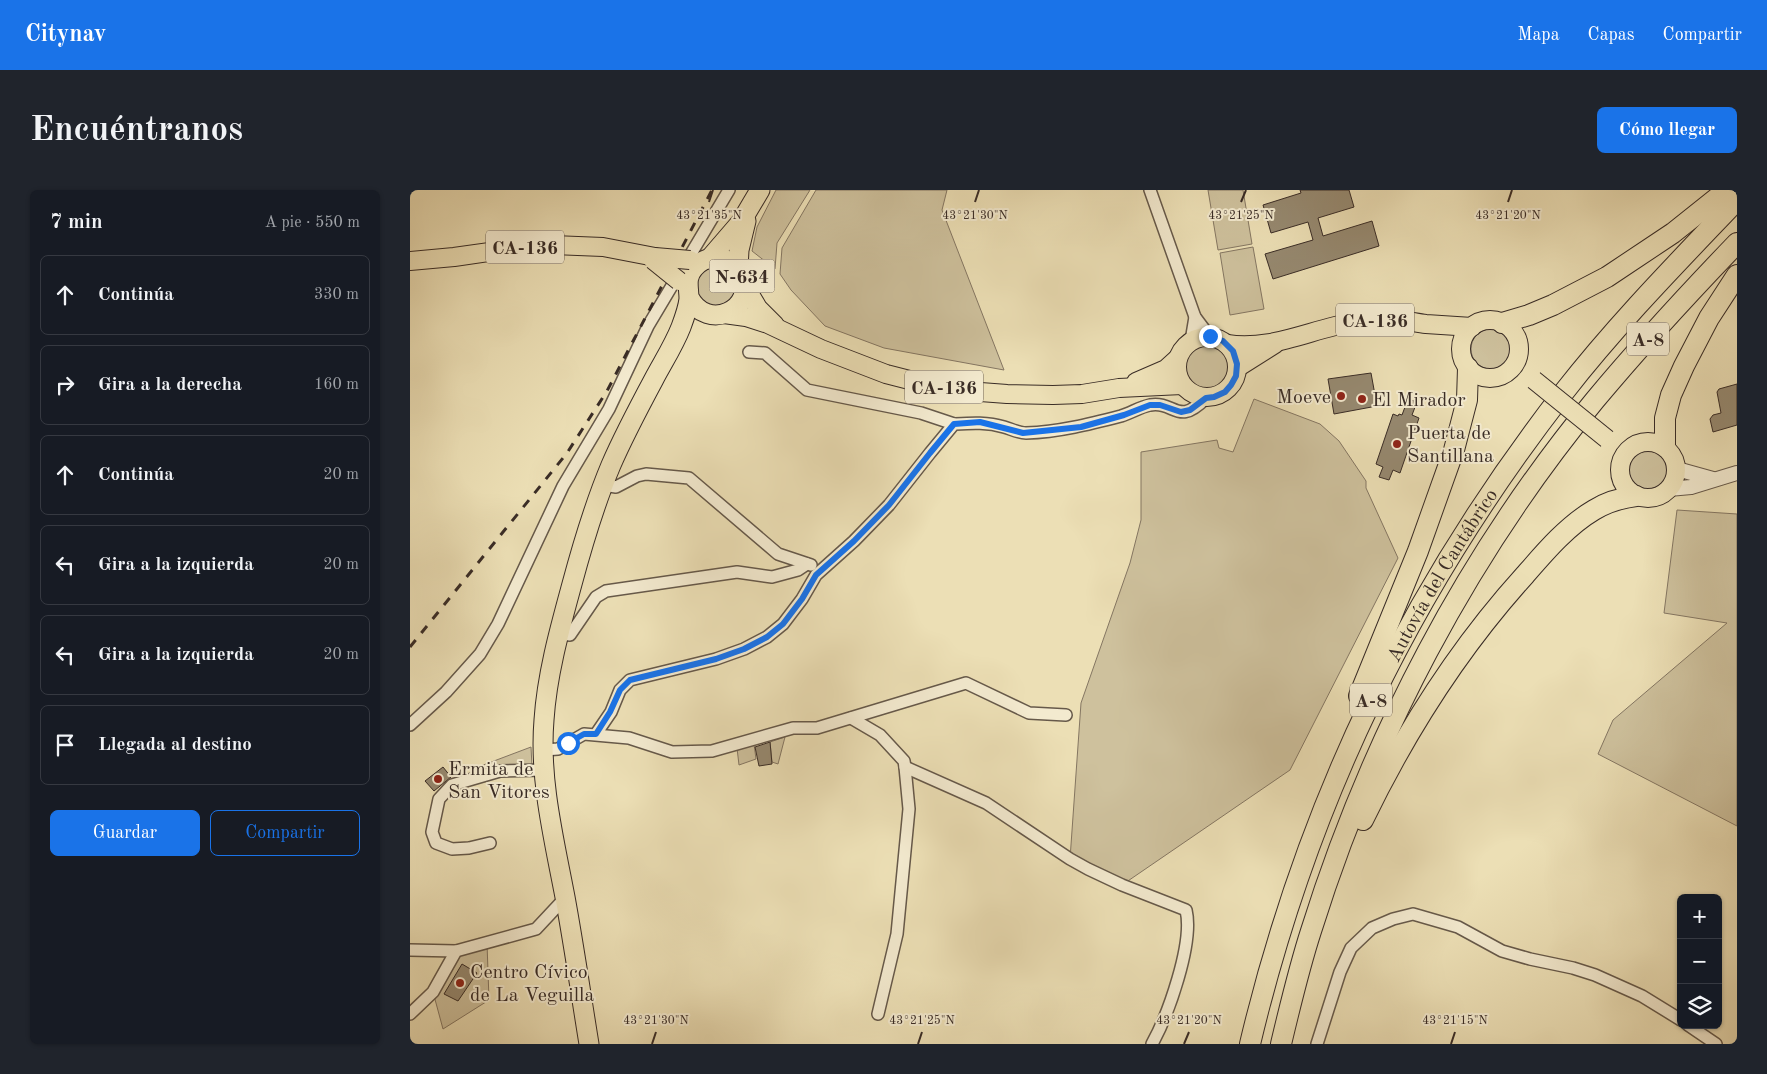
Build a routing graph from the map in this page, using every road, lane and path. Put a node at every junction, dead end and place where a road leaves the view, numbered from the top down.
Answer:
1 (729, 190) edge
2 (1150, 190) edge
3 (1727, 190) edge
4 (756, 198) edge
5 (1737, 200) edge
6 (1737, 243) edge
7 (650, 257) junction
8 (701, 260) junction
9 (410, 261) edge
10 (738, 268) junction
11 (1737, 275) edge
12 (745, 286) junction
13 (685, 289) junction
14 (718, 314) junction
15 (1194, 317) junction
16 (1502, 322) junction
17 (1425, 324) junction
18 (1472, 327) junction
19 (779, 329) junction
20 (1210, 336) junction
21 (1190, 341) junction
22 (1278, 342) junction
23 (1227, 344) junction
24 (749, 352) dead end
25 (668, 355) junction
26 (1518, 355) junction
27 (1177, 359) junction
28 (1465, 360) junction
29 (1237, 368) junction
30 (1506, 372) junction
31 (1534, 380) junction
32 (1182, 385) junction
33 (1119, 388) junction
34 (1206, 398) junction
35 (954, 424) junction
36 (1608, 439) junction
37 (1664, 446) junction
38 (1630, 448) junction
39 (1620, 464) junction
40 (1677, 470) junction
41 (1737, 473) edge
42 (1714, 479) junction
43 (603, 485) junction
44 (1669, 489) junction
45 (1636, 496) junction
46 (807, 564) junction
47 (822, 569) junction
48 (559, 634) junction
49 (1066, 715) dead end
50 (851, 718) junction
51 (410, 725) edge
52 (596, 734) junction
53 (544, 750) junction
54 (905, 767) junction
55 (545, 770) junction
56 (490, 842) dead end
57 (565, 898) junction
58 (410, 950) edge
59 (456, 951) junction
60 (410, 1014) edge
61 (878, 1014) dead end
62 (1677, 1018) edge
63 (1694, 1029) edge
64 (589, 1044) edge
65 (1152, 1044) edge
66 (1244, 1044) edge
67 (1250, 1044) edge
68 (1281, 1044) edge
69 (1285, 1044) edge
70 (1317, 1044) edge
71 (1716, 1044) edge

1 - 51 street
2 - 15 street
3 - 16 highway
4 - 8 highway, N-634
4 - 10 highway, N-634
5 - 67 highway, Autovía del Cantábrico / A-8
6 - 68 highway, Autovía del Cantábrico / A-8
7 - 8 main road, CA-136, bridge
7 - 9 main road, CA-136
7 - 13 main road, CA-136, bridge
8 - 10 highway, N-634
8 - 13 highway, N-634
10 - 12 highway, N-634
11 - 37 highway
12 - 14 highway, N-634
12 - 19 main road
13 - 14 highway, N-634
13 - 25 highway, N-634
14 - 19 main road
14 - 25 highway, N-634
15 - 20 street
15 - 21 street
16 - 18 main road
16 - 26 main road
17 - 18 main road
17 - 22 main road, CA-136
17 - 28 main road
18 - 28 main road
19 - 33 main road, CA-136
20 - 21 main road
20 - 23 main road
21 - 27 main road
22 - 23 main road
22 - 29 main road
23 - 29 main road
24 - 35 street
25 - 43 highway, N-634
26 - 30 main road
26 - 31 main road
27 - 32 main road
27 - 33 main road
28 - 30 main road
28 - 66 highway
29 - 34 main road
30 - 31 main road
31 - 36 main road, bridge
32 - 33 main road
32 - 34 main road
34 - 35 street
35 - 47 street
36 - 38 main road
36 - 39 main road
37 - 38 main road
37 - 40 main road
38 - 39 main road
39 - 45 main road
40 - 42 street
40 - 44 main road
41 - 42 street
42 - 44 street
43 - 46 street
43 - 48 highway, N-634
44 - 45 main road
45 - 69 highway
46 - 47 street
46 - 48 street
47 - 52 street
48 - 53 highway, N-634
49 - 50 street
50 - 52 street
50 - 54 street
52 - 53 street
53 - 55 highway, N-634
54 - 61 street
54 - 65 street
55 - 56 street
55 - 57 highway, N-634
57 - 59 street
57 - 64 highway, N-634
58 - 59 street
59 - 60 street
62 - 70 street
63 - 71 street

